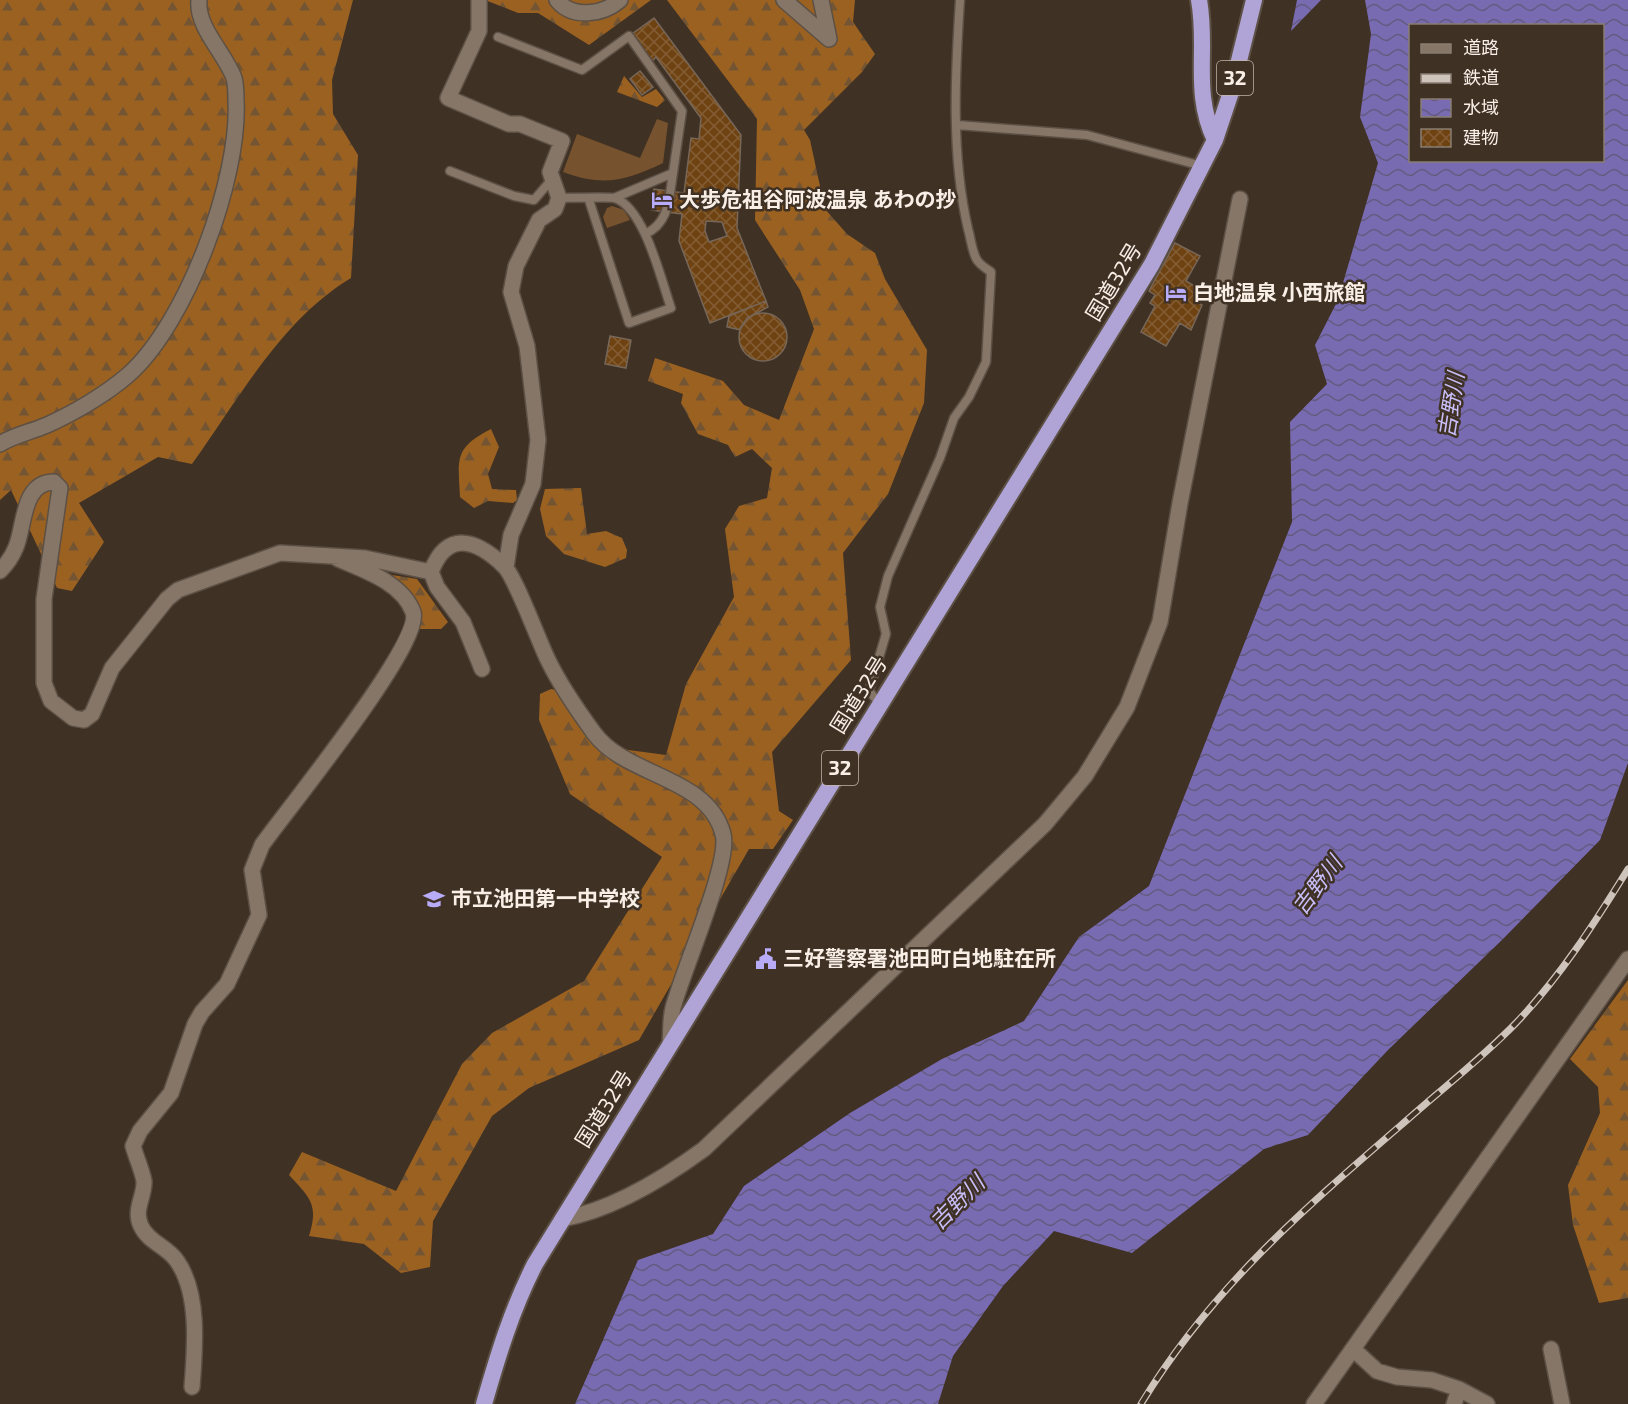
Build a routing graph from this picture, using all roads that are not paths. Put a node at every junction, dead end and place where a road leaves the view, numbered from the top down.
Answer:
1 (200, 0) edge
2 (478, 0) edge
3 (557, 0) edge
4 (620, 0) edge
5 (784, 0) edge
6 (821, 0) edge
7 (960, 0) edge
8 (1198, 0) edge
9 (1251, 5) edge
10 (498, 37) dead end
11 (957, 125) junction
12 (1215, 140) junction
13 (1202, 166) junction
14 (450, 171) dead end
15 (673, 172) junction
16 (552, 179) junction
17 (559, 198) junction
18 (614, 198) junction
19 (1240, 199) dead end
20 (588, 200) junction
21 (645, 234) junction
22 (0, 444) edge
23 (336, 558) junction
24 (506, 567) junction
25 (0, 571) edge
26 (431, 572) junction
27 (482, 669) dead end
28 (880, 704) junction
29 (1628, 959) edge
30 (670, 1044) junction
31 (562, 1219) junction
32 (1353, 1349) junction
33 (1551, 1349) dead end
34 (192, 1387) dead end
35 (1460, 1389) junction
36 (484, 1404) edge
37 (1314, 1404) edge
38 (1454, 1404) edge
39 (1487, 1404) edge
40 (1562, 1404) edge

1 - 22 street
2 - 16 street
3 - 4 street
5 - 6 street
7 - 11 lane
8 - 12 highway
9 - 12 highway, 国道32号 / 32
10 - 15 lane
11 - 13 lane
11 - 28 lane
12 - 13 highway, 国道32号 / 32
13 - 28 highway, 国道32号 / 32
14 - 16 lane
15 - 18 lane
15 - 21 lane
16 - 17 street
17 - 20 lane
17 - 24 street
18 - 20 lane
18 - 21 lane
19 - 31 street
20 - 21 lane
23 - 25 street
23 - 26 street
23 - 34 street
24 - 26 street
24 - 30 street
26 - 27 street
28 - 30 highway, 国道32号 / 32
29 - 32 street
30 - 31 highway, 国道32号 / 32
31 - 36 highway, 国道32号 / 32
32 - 35 street
32 - 37 street
33 - 40 street
35 - 38 street
35 - 39 street

